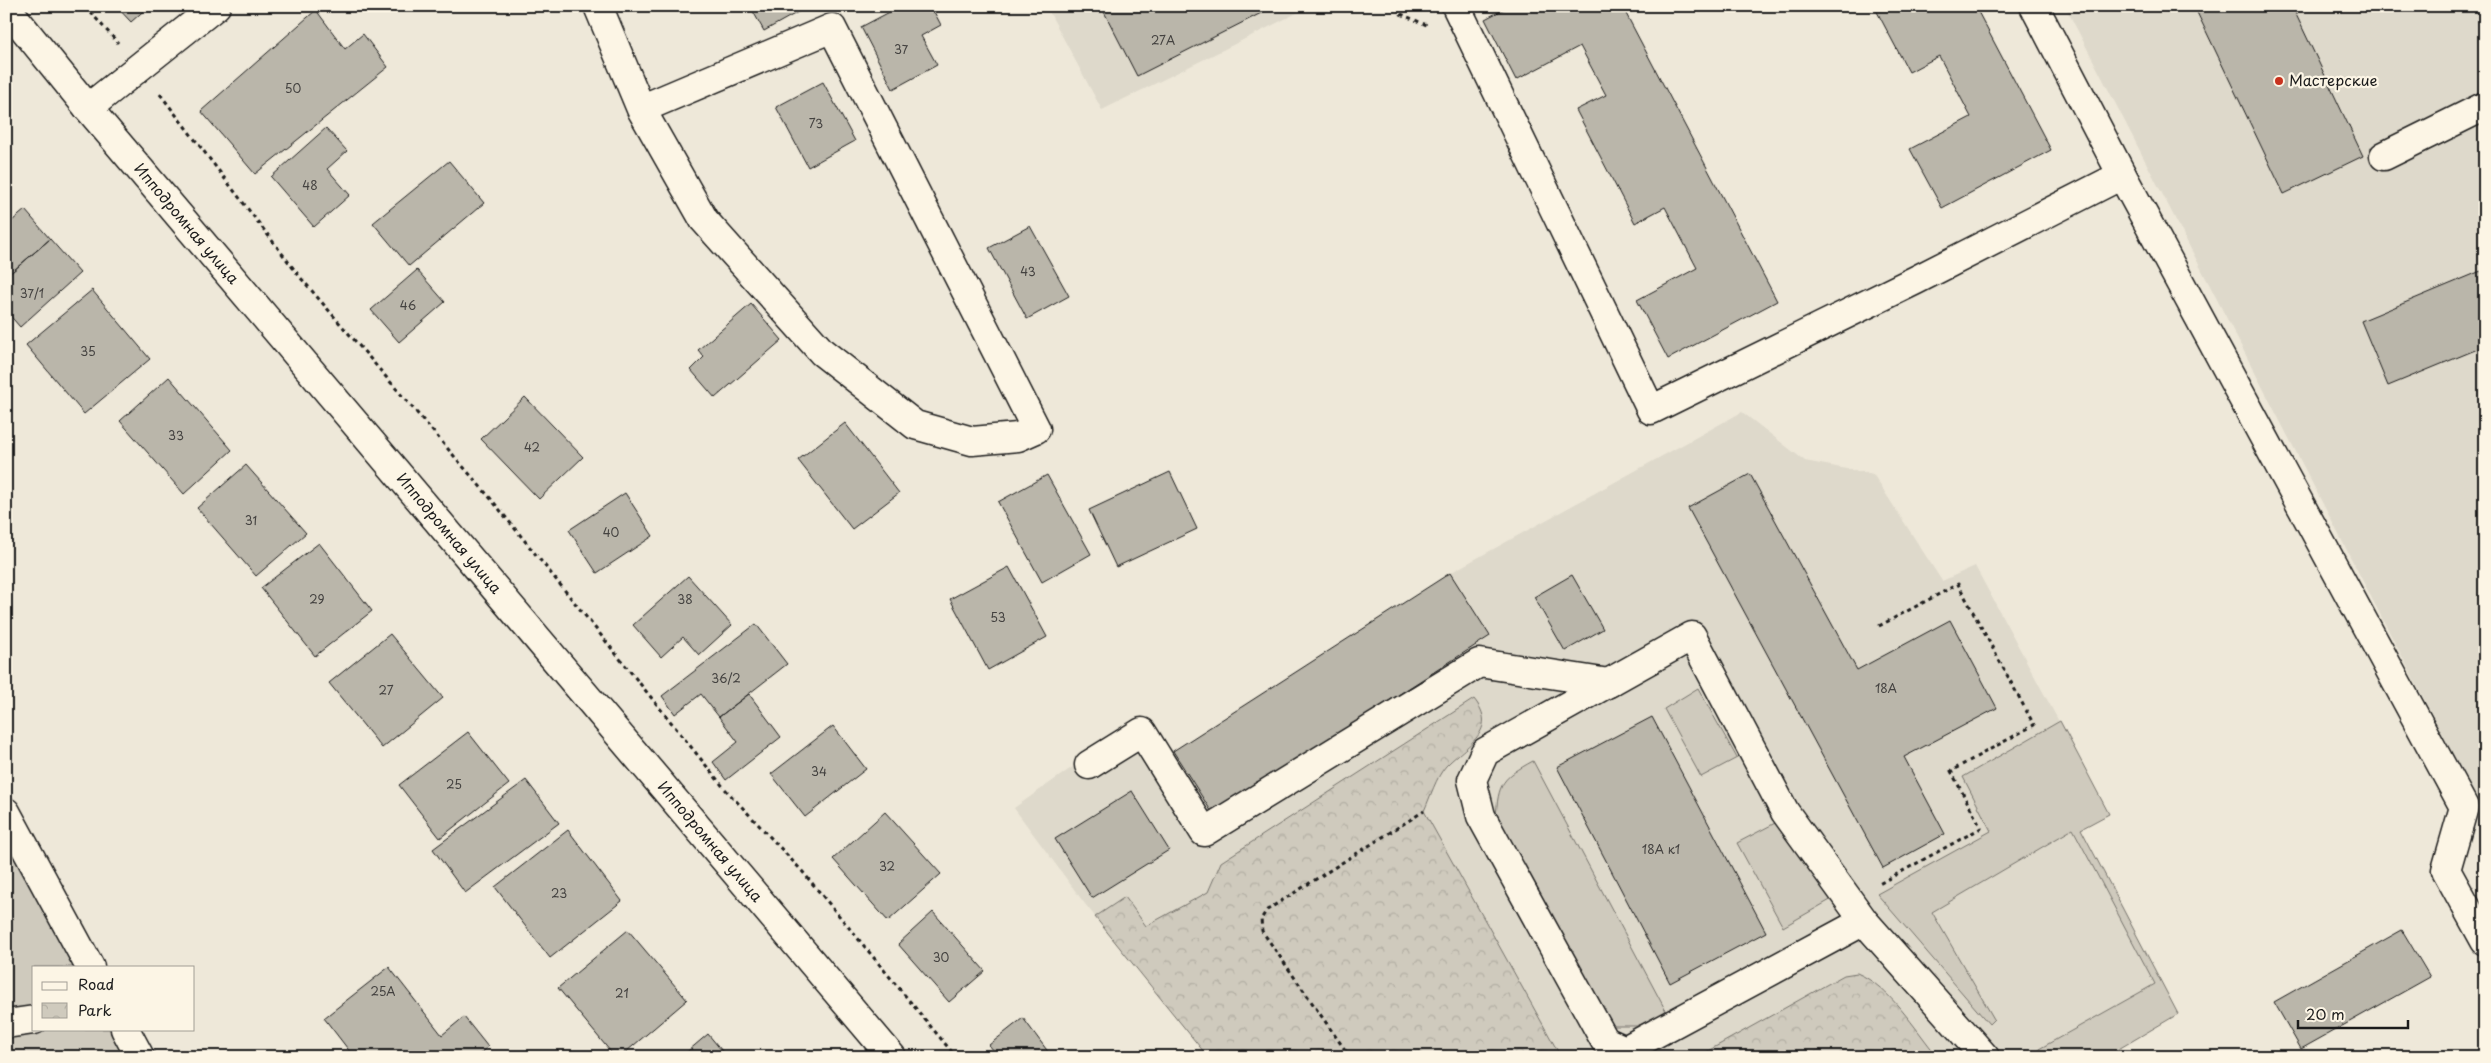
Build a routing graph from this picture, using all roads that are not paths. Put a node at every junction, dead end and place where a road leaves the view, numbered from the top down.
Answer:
1 (216, 6) edge
2 (598, 6) edge
3 (1456, 6) edge
4 (2034, 6) edge
5 (6, 7) edge
6 (2485, 106) edge
7 (88, 108) junction
8 (641, 109) junction
9 (2384, 156) dead end
10 (2122, 175) junction
11 (1609, 683) junction
12 (1089, 765) dead end
13 (6, 812) edge
14 (1864, 921) junction
15 (2485, 941) edge
16 (89, 966) edge
17 (32, 1020) edge
18 (6, 1024) edge
19 (125, 1030) edge
20 (140, 1057) edge
21 (892, 1057) edge
22 (1985, 1057) edge

1 - 7 street
2 - 8 street
3 - 10 street
4 - 10 street
5 - 7 street, Ипподромная улица
6 - 9 street
7 - 21 street, Ипподромная улица
8 - 8 street
10 - 15 street
11 - 12 street
11 - 14 street
11 - 14 street
13 - 16 street
14 - 22 street
17 - 18 street
19 - 20 street

